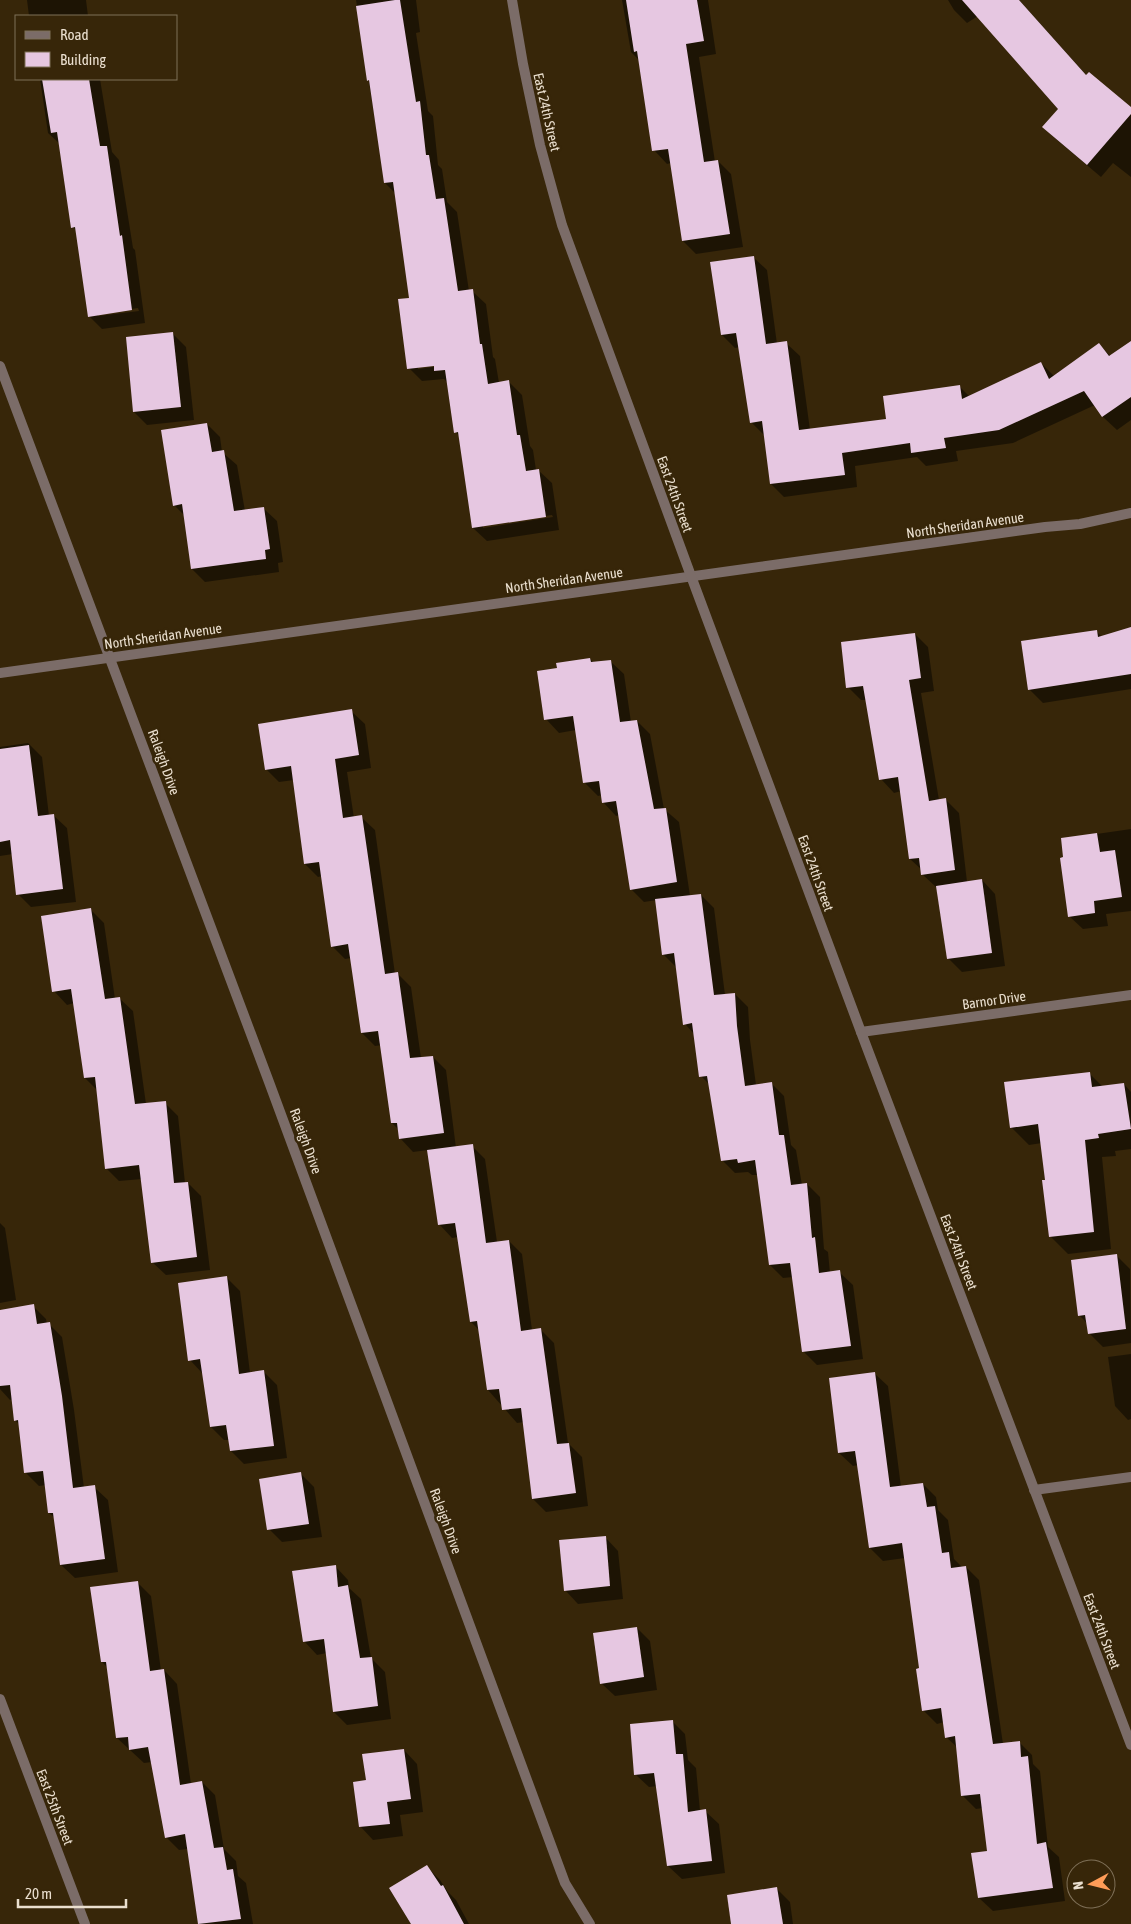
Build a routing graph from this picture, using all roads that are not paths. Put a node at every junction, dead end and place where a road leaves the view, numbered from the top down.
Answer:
1 (512, 0) edge
2 (0, 366) edge
3 (1131, 513) edge
4 (691, 576) junction
5 (110, 657) junction
6 (0, 673) edge
7 (1131, 995) edge
8 (861, 1032) junction
9 (1131, 1477) edge
10 (1034, 1490) junction
11 (0, 1699) edge
12 (1131, 1745) edge
13 (84, 1924) edge
14 (590, 1924) edge

1 - 4 street, East 24th Street
2 - 5 street, Raleigh Drive
3 - 4 street, North Sheridan Avenue
4 - 5 street, North Sheridan Avenue
4 - 8 street, East 24th Street
5 - 6 street, North Sheridan Avenue
5 - 14 street, Raleigh Drive
7 - 8 street, Barnor Drive
8 - 10 street, East 24th Street
9 - 10 street
10 - 12 street, East 24th Street
11 - 13 street, East 25th Street

